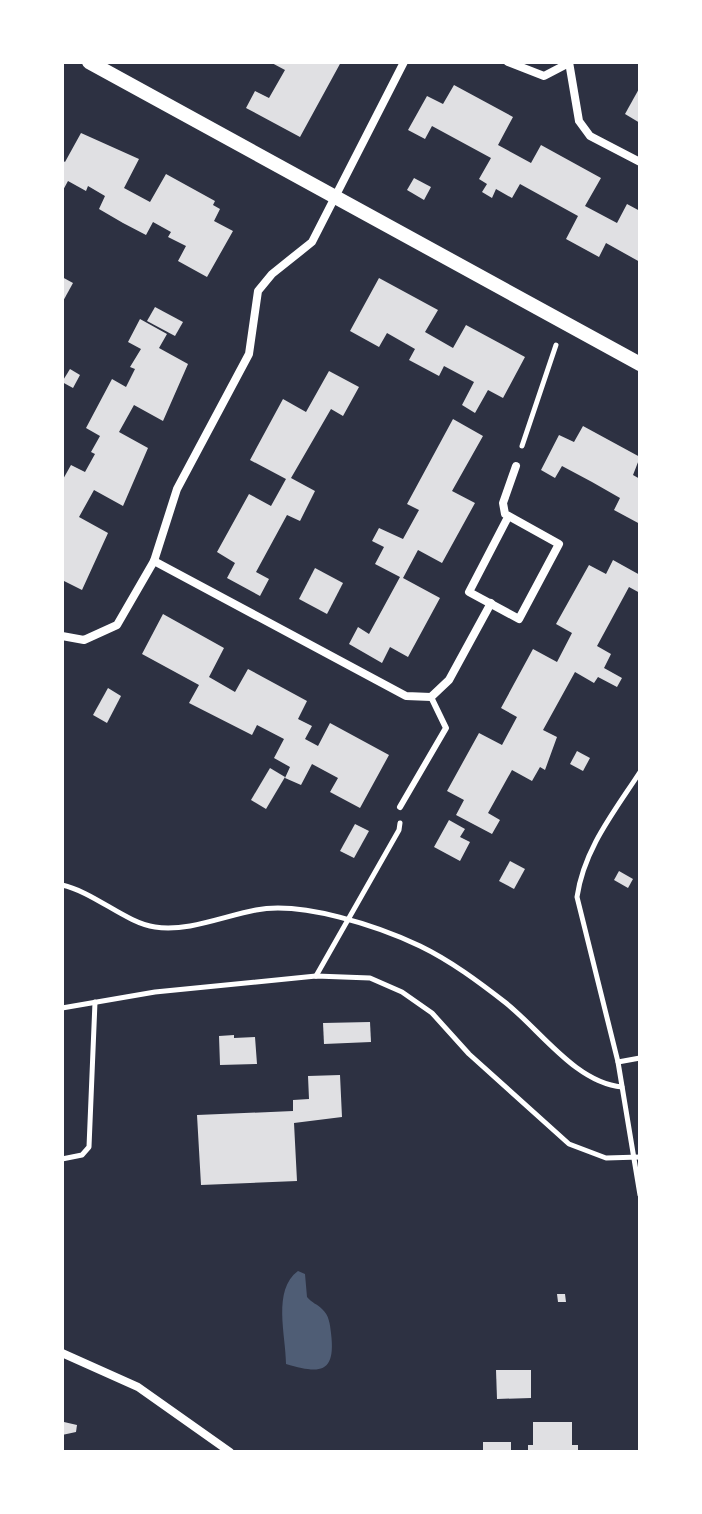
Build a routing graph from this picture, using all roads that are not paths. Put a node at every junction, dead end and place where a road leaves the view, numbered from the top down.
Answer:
1 (89, 62) edge
2 (404, 62) edge
3 (508, 62) edge
4 (568, 63) edge
5 (640, 162) edge
6 (334, 198) junction
7 (640, 364) edge
8 (516, 466) road end
9 (508, 517) junction
10 (154, 561) junction
11 (491, 603) junction
12 (62, 636) edge
13 (431, 697) junction
14 (400, 807) road end
15 (62, 1353) edge
16 (230, 1452) edge

1 - 6 street
2 - 6 street
3 - 4 street
4 - 5 street
6 - 7 street
6 - 10 street
8 - 9 street
9 - 11 street
9 - 11 street
10 - 12 street
10 - 13 street
11 - 13 street
13 - 14 lane
15 - 16 street

